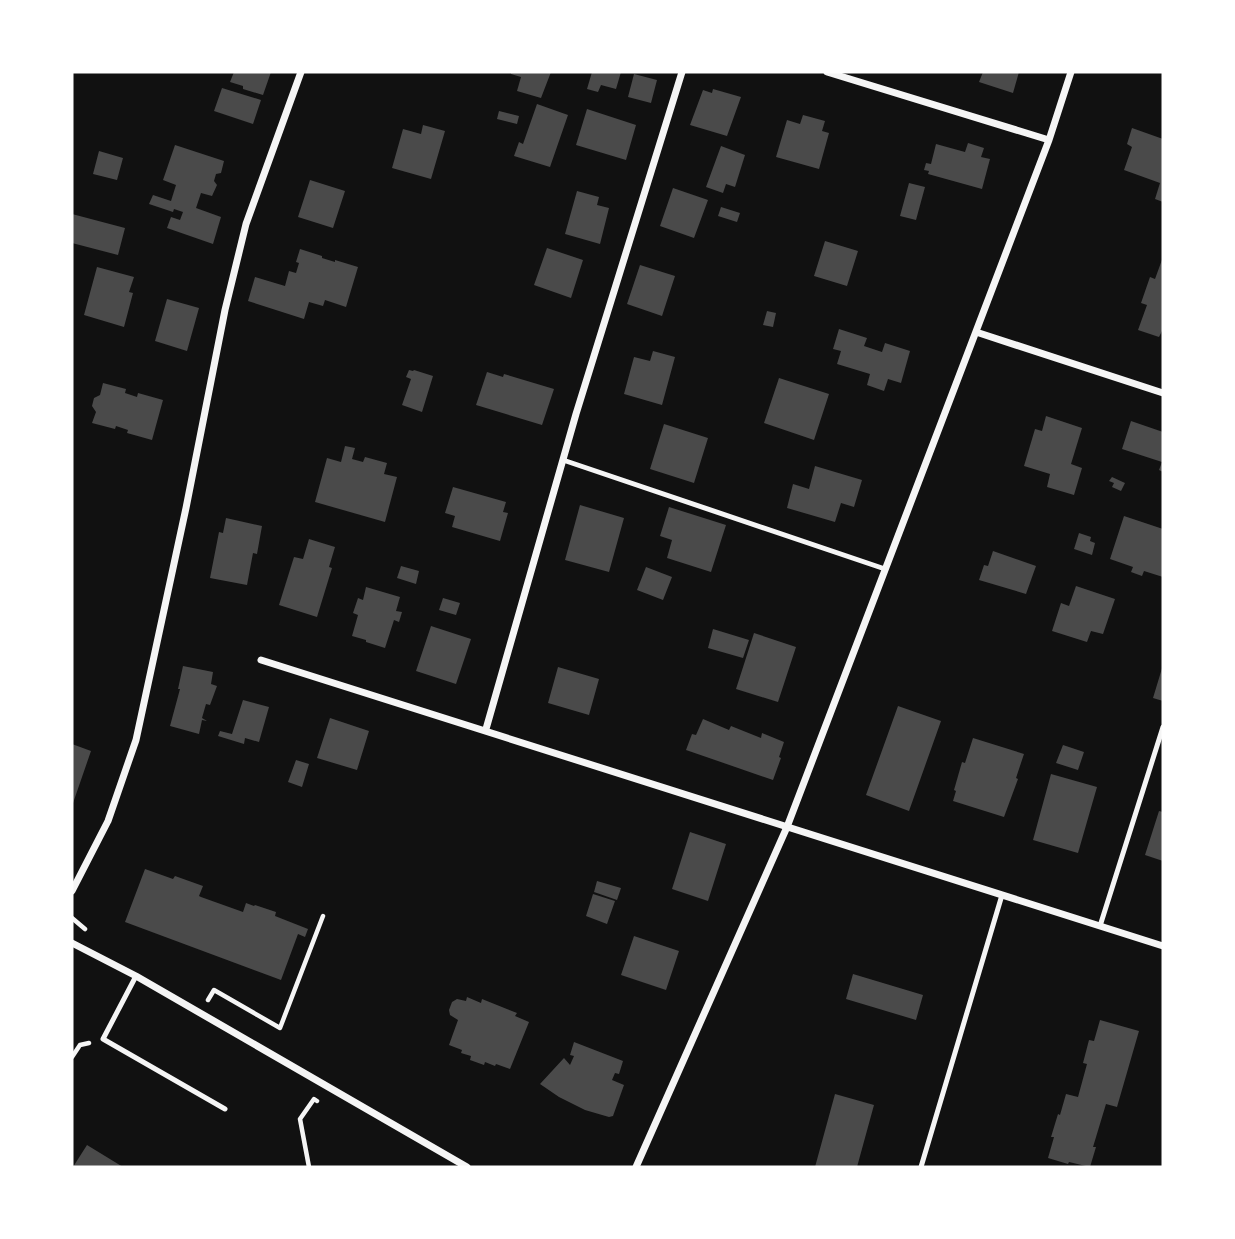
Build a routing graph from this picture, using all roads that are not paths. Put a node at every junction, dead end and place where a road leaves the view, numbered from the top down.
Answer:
1 (301, 72) edge
2 (682, 72) edge
3 (827, 72) edge
4 (1071, 72) edge
5 (1049, 140) junction
6 (976, 332) junction
7 (1163, 393) edge
8 (563, 460) junction
9 (885, 569) junction
10 (261, 660) dead end
11 (1163, 727) edge
12 (486, 729) junction
13 (787, 827) junction
14 (72, 891) edge
15 (1002, 895) junction
16 (1100, 926) junction
17 (72, 943) edge
18 (1163, 946) edge
19 (136, 976) junction
20 (225, 1109) dead end
21 (467, 1167) edge
22 (636, 1167) edge
23 (921, 1167) edge

1 - 14 street
2 - 8 street
3 - 5 street
4 - 5 street
5 - 6 street
6 - 7 street
6 - 9 street
8 - 9 lane
8 - 12 street
9 - 13 street
10 - 12 street
11 - 16 lane
12 - 13 street
13 - 15 street
13 - 22 street
15 - 16 street
15 - 23 lane
16 - 18 street
17 - 19 street
19 - 20 lane
19 - 21 street

